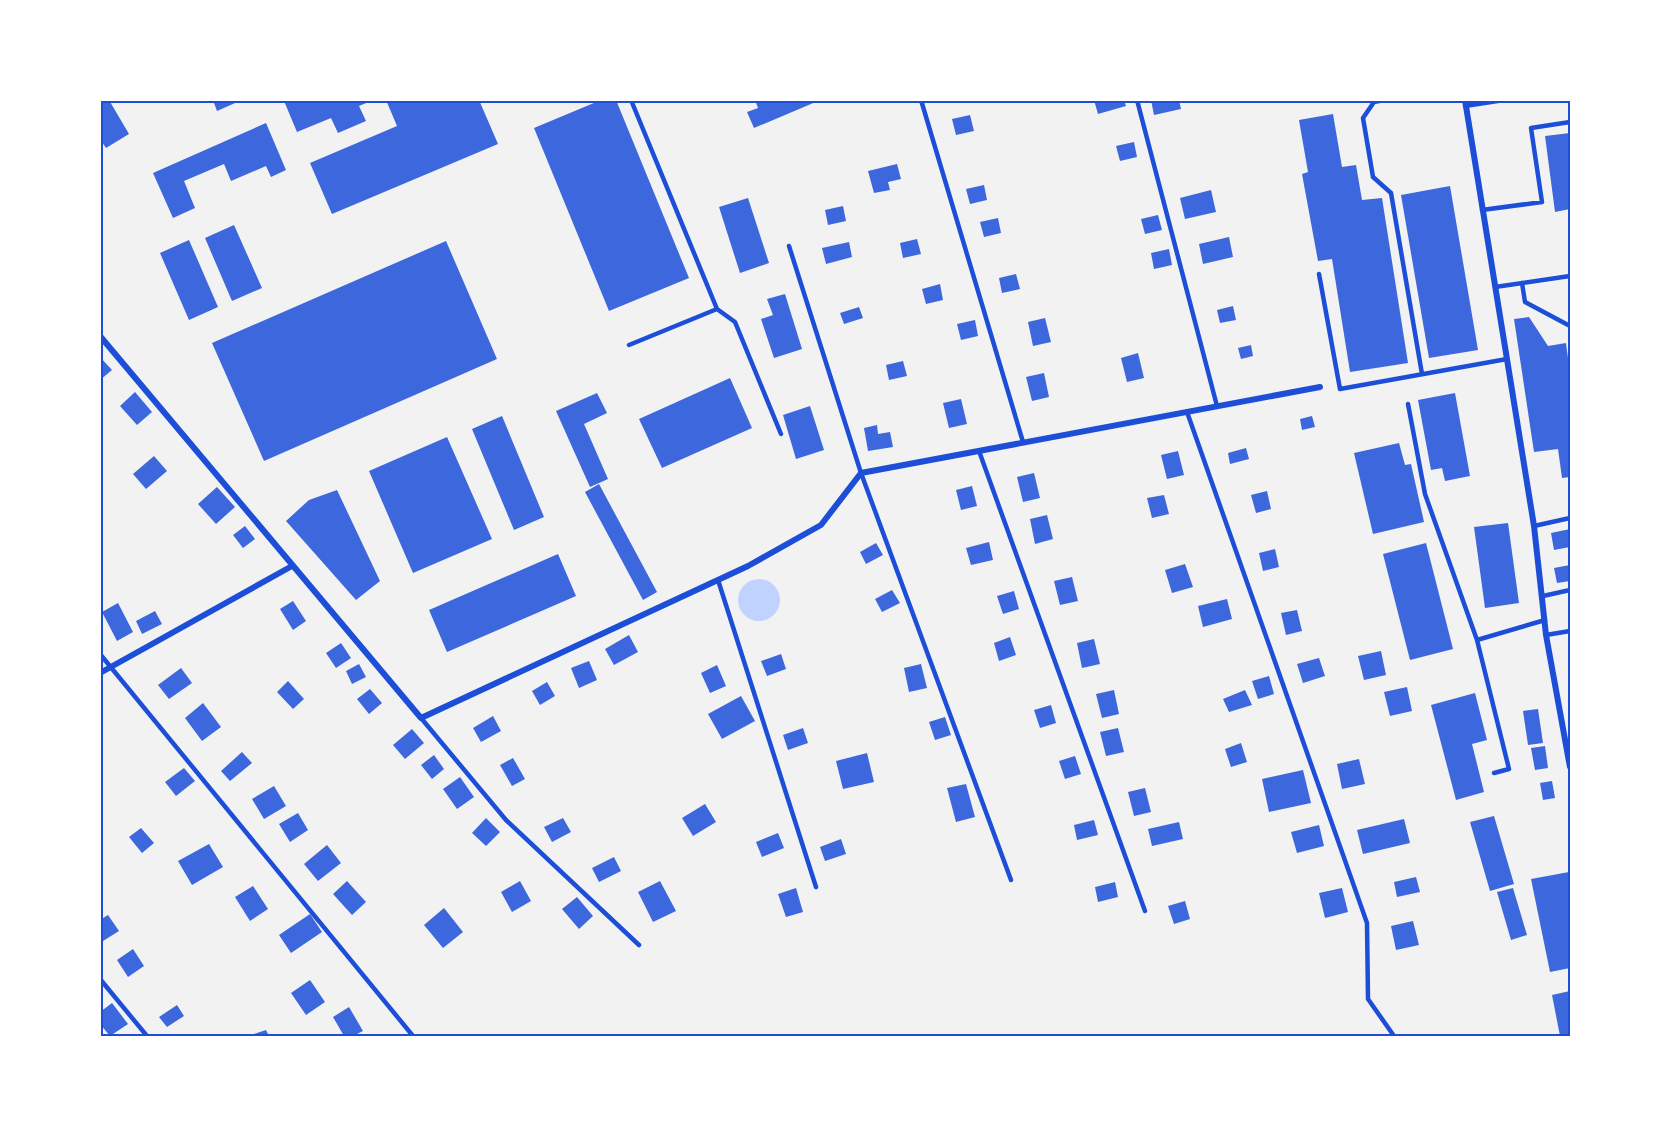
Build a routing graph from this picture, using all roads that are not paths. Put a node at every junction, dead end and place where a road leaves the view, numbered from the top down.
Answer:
1 (631, 100) edge
2 (921, 100) edge
3 (1137, 100) edge
4 (1384, 100) edge
5 (1504, 100) edge
6 (1465, 103) edge
7 (1570, 122) edge
8 (1482, 210) junction
9 (789, 246) dead end
10 (1319, 274) dead end
11 (1570, 276) edge
12 (1522, 283) junction
13 (1495, 287) junction
14 (717, 309) junction
15 (1570, 326) edge
16 (100, 336) edge
17 (629, 345) dead end
18 (1507, 359) junction
19 (1422, 374) junction
20 (1320, 387) dead end
21 (1408, 404) dead end
22 (1217, 406) junction
23 (1187, 412) junction
24 (781, 434) dead end
25 (1023, 442) junction
26 (979, 450) junction
27 (861, 473) junction
28 (1570, 518) edge
29 (1534, 526) junction
30 (292, 566) junction
31 (717, 580) junction
32 (1570, 590) edge
33 (1543, 596) junction
34 (1545, 620) junction
35 (1570, 631) edge
36 (1546, 635) junction
37 (1477, 640) junction
38 (100, 654) edge
39 (111, 667) junction
40 (100, 672) edge
41 (421, 718) junction
42 (1570, 767) edge
43 (1494, 773) dead end
44 (1011, 880) dead end
45 (816, 887) dead end
46 (1144, 911) dead end
47 (639, 945) dead end
48 (100, 979) edge
49 (147, 1036) edge
50 (413, 1036) edge
51 (1394, 1036) edge

1 - 14 lane
2 - 25 lane
3 - 22 lane
4 - 19 lane
5 - 6 lane
6 - 8 street
7 - 8 lane
8 - 13 street
9 - 27 lane
10 - 19 lane
11 - 12 lane
12 - 13 lane
12 - 15 lane
13 - 18 street
14 - 17 lane
14 - 24 lane
16 - 30 street
18 - 19 lane
18 - 29 street
20 - 22 street
21 - 37 lane
22 - 23 street
23 - 25 street
23 - 51 lane
25 - 26 street
26 - 27 street
26 - 46 lane
27 - 31 street
27 - 44 lane
28 - 29 lane
29 - 33 street
30 - 39 street
30 - 41 street
31 - 41 street
31 - 45 lane
32 - 33 lane
33 - 34 street
34 - 36 street
34 - 37 lane
35 - 36 lane
36 - 42 street
37 - 43 lane
38 - 39 lane
39 - 40 street
39 - 50 lane
41 - 47 lane
48 - 49 lane

